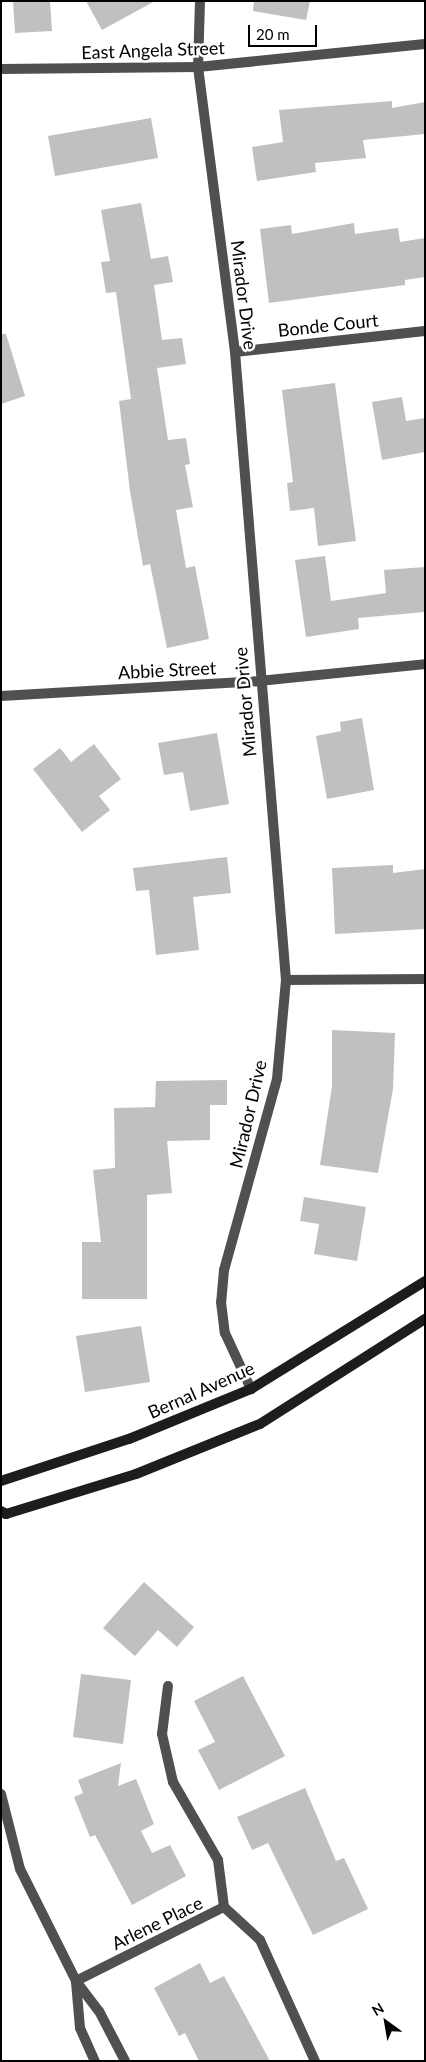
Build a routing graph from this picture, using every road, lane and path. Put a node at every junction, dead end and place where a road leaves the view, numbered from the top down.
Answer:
1 (200, 1) edge
2 (425, 44) edge
3 (198, 67) junction
4 (1, 69) edge
5 (425, 331) edge
6 (235, 352) junction
7 (425, 664) edge
8 (259, 681) junction
9 (1, 696) edge
10 (425, 978) edge
11 (286, 980) junction
12 (425, 1281) edge
13 (425, 1320) edge
14 (251, 1389) junction
15 (1, 1481) edge
16 (1, 1511) edge
17 (168, 1686) dead end
18 (1, 1794) edge
19 (224, 1907) junction
20 (76, 1981) junction
21 (95, 2061) edge
22 (125, 2061) edge
23 (315, 2061) edge

1 - 3 street, Mirador Drive
2 - 3 street, East Angela Street
3 - 4 street, East Angela Street
3 - 6 street, Mirador Drive
5 - 6 street, Bonde Court
6 - 8 street, Mirador Drive
7 - 8 street, Abbie Street
8 - 9 street, Abbie Street
8 - 11 street, Mirador Drive
10 - 11 street
11 - 14 street, Mirador Drive
12 - 14 main road, Bernal Avenue
13 - 16 main road
14 - 15 main road, Bernal Avenue
17 - 19 street
18 - 20 street
19 - 20 street, Arlene Place
19 - 23 street, Arlene Place
20 - 21 street
20 - 22 street

